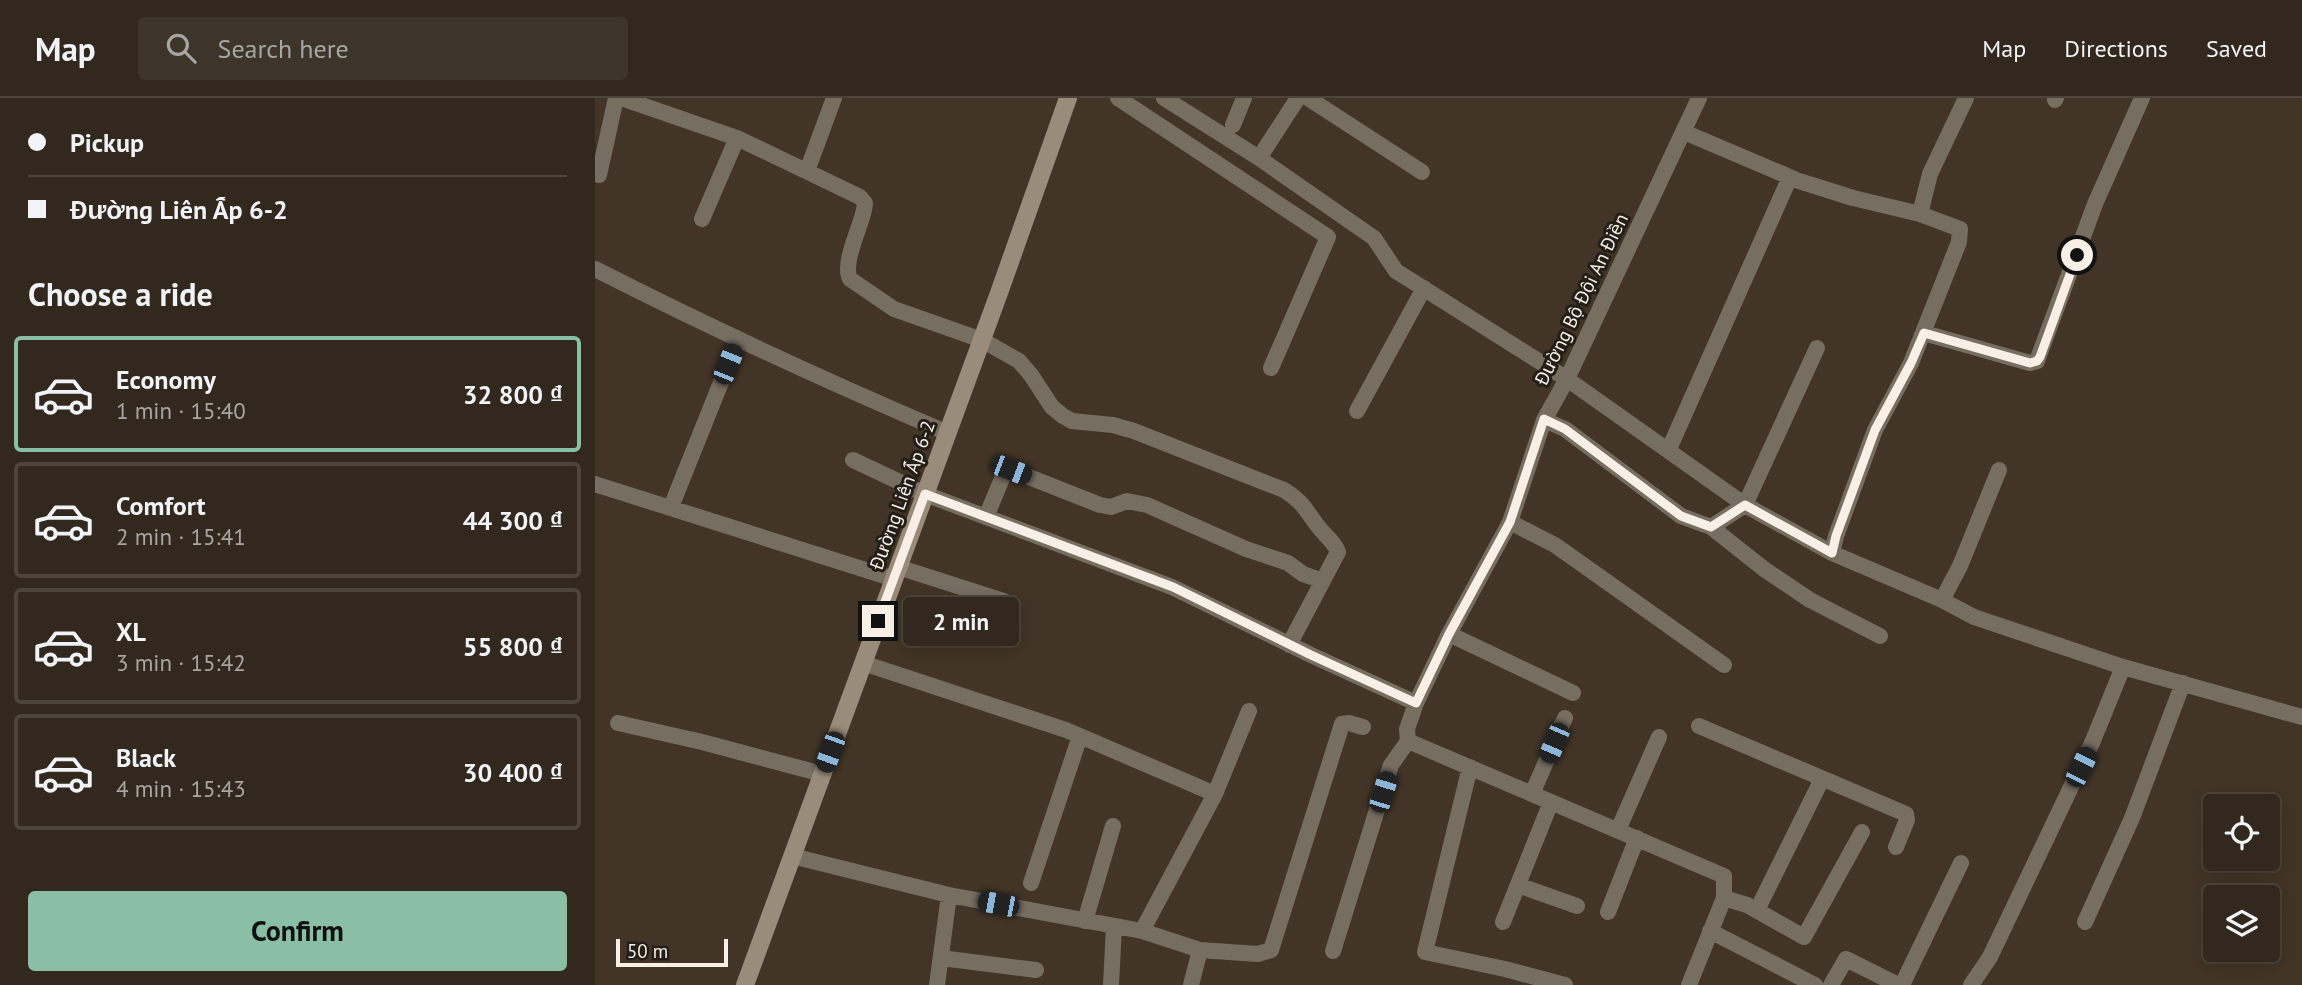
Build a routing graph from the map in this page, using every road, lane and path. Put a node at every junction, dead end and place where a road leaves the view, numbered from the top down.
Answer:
1 (616, 98) edge
2 (621, 98) edge
3 (834, 98) edge
4 (1068, 98) edge
5 (1118, 98) edge
6 (1164, 98) edge
7 (1244, 98) edge
8 (1298, 98) edge
9 (1308, 98) edge
10 (1699, 98) edge
11 (1966, 98) edge
12 (2142, 98) edge
13 (1233, 124) dead end
14 (1684, 132) junction
15 (737, 138) junction
16 (1259, 158) junction
17 (807, 171) junction
18 (1422, 172) dead end
19 (599, 175) dead end
20 (1790, 177) junction
21 (1920, 214) junction
22 (702, 219) dead end
23 (595, 269) edge
24 (1424, 288) junction
25 (1924, 333) junction
26 (738, 340) junction
27 (982, 340) junction
28 (1817, 348) dead end
29 (1271, 368) dead end
30 (1567, 379) junction
31 (1357, 411) dead end
32 (1544, 419) junction
33 (948, 433) junction
34 (1669, 449) junction
35 (853, 460) dead end
36 (1999, 470) dead end
37 (595, 484) edge
38 (925, 494) junction
39 (1745, 505) junction
40 (671, 507) junction
41 (986, 516) junction
42 (1510, 522) junction
43 (1711, 527) junction
44 (1832, 553) junction
45 (896, 573) junction
46 (1323, 581) junction
47 (1942, 600) junction
48 (1449, 634) junction
49 (998, 635) dead end
50 (1880, 636) dead end
51 (1289, 645) junction
52 (863, 663) junction
53 (1724, 665) dead end
54 (2123, 667) junction
55 (2183, 684) junction
56 (1573, 694) dead end
57 (1416, 703) junction
58 (1249, 711) dead end
59 (2302, 717) edge
60 (1565, 718) dead end
61 (618, 723) dead end
62 (1699, 726) dead end
63 (1363, 727) dead end
64 (1080, 736) junction
65 (1660, 737) dead end
66 (1408, 741) junction
67 (1470, 767) junction
68 (822, 774) junction
69 (1822, 779) junction
70 (1215, 794) junction
71 (1532, 794) junction
72 (1551, 802) junction
73 (1113, 826) dead end
74 (1618, 831) junction
75 (1862, 832) dead end
76 (1637, 838) junction
77 (1896, 847) dead end
78 (792, 856) junction
79 (1961, 863) dead end
80 (1031, 883) dead end
81 (1518, 885) junction
82 (949, 895) junction
83 (1724, 898) junction
84 (1577, 906) dead end
85 (1757, 911) junction
86 (1608, 912) dead end
87 (1085, 921) junction
88 (1503, 922) dead end
89 (2085, 922) dead end
90 (1114, 926) junction
91 (1142, 930) junction
92 (1710, 931) junction
93 (1200, 950) junction
94 (1333, 951) dead end
95 (941, 958) junction
96 (1036, 970) dead end
97 (745, 985) edge
98 (938, 985) edge
99 (1111, 985) edge
100 (1191, 985) edge
101 (1565, 985) edge
102 (1689, 985) edge
103 (1815, 985) edge
104 (1831, 985) edge
105 (1900, 985) edge
106 (1971, 985) edge

1 - 19 street
2 - 15 street
3 - 17 street
4 - 27 street, Đường Liên Ấp 6-2
5 - 29 street
6 - 16 street
7 - 13 street
8 - 16 street
9 - 18 street
10 - 14 street, Đường Bộ Đội An Điền
11 - 21 street
12 - 25 street
14 - 20 street
14 - 30 street, Đường Bộ Đội An Điền
15 - 17 street
15 - 22 street
16 - 24 street
17 - 27 street
20 - 21 street
20 - 34 street
21 - 25 street
23 - 26 street
24 - 30 street
24 - 31 street
25 - 44 street
26 - 33 street
26 - 40 street
27 - 33 street, Đường Liên Ấp 6-2
27 - 46 street
28 - 39 street
30 - 32 street, Đường Bộ Đội An Điền
30 - 34 street
32 - 42 street, Đường Bộ Đội An Điền
32 - 43 street
33 - 38 street, Đường Liên Ấp 6-2
34 - 39 street
35 - 38 street
36 - 47 street
37 - 40 street
38 - 41 street
38 - 45 street, Đường Liên Ấp 6-2
39 - 43 street
39 - 44 street
40 - 45 street
41 - 46 street
41 - 51 street
42 - 48 street, Đường Bộ Đội An Điền
42 - 53 street
43 - 50 street
44 - 47 street
45 - 49 street
45 - 52 street, Đường Liên Ấp 6-2
46 - 51 street
47 - 54 street
48 - 56 street
48 - 57 street, Đường Bộ Đội An Điền
51 - 57 street
52 - 64 street
52 - 68 street, Đường Liên Ấp 6-2
54 - 55 street
54 - 106 street
55 - 59 street
55 - 89 street
57 - 66 street, Đường Bộ Đội An Điền
58 - 70 street
60 - 71 street
61 - 68 street
62 - 69 street
63 - 93 street
64 - 70 street
64 - 80 street
65 - 74 street
66 - 67 street
66 - 94 street
67 - 71 street
67 - 101 street
68 - 78 street, Đường Liên Ấp 6-2
69 - 77 street
69 - 85 street
70 - 91 street
71 - 72 street
72 - 74 street
72 - 81 street
73 - 87 street
74 - 76 street
75 - 85 street
76 - 83 street
76 - 86 street
78 - 82 street
78 - 97 street, Đường Liên Ấp 6-2
79 - 105 street
81 - 84 street
81 - 88 street
82 - 87 street
82 - 95 street
83 - 85 street
83 - 92 street
87 - 90 street
90 - 91 street
90 - 99 street
91 - 93 street
92 - 102 street
92 - 103 street
93 - 100 street
95 - 96 street
95 - 98 street
104 - 105 street

